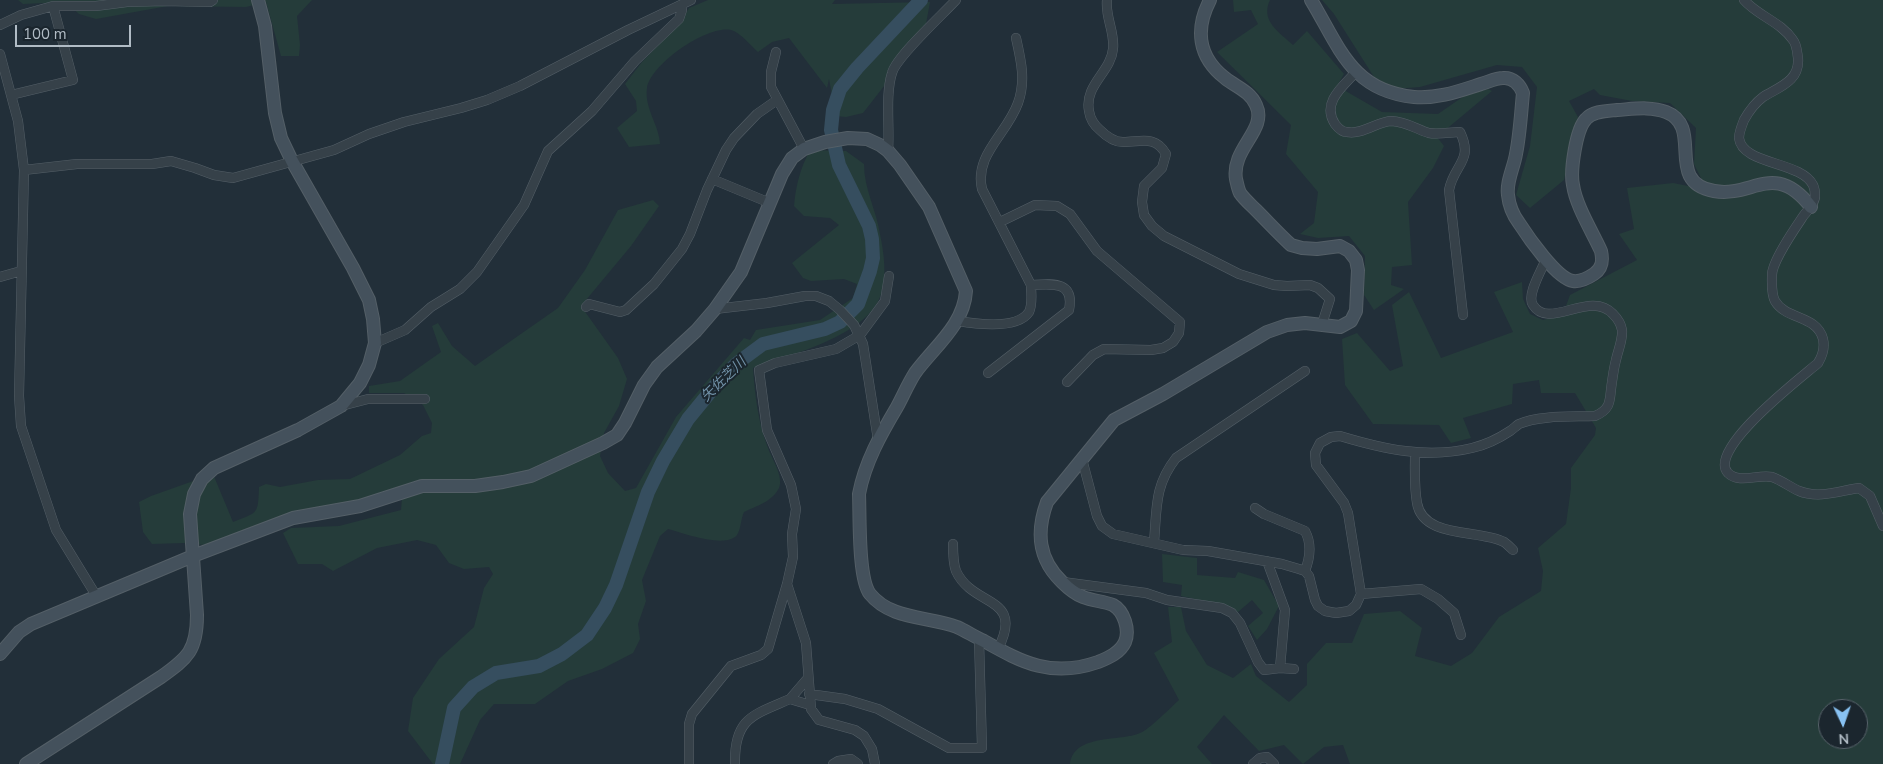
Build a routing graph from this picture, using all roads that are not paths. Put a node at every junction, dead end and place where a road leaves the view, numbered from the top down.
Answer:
1 (213, 0) edge
2 (258, 0) edge
3 (691, 0) edge
4 (956, 0) edge
5 (1107, 0) edge
6 (1210, 0) edge
7 (1310, 0) edge
8 (1744, 0) edge
9 (53, 6) junction
10 (681, 6) junction
11 (0, 25) edge
12 (1016, 38) dead end
13 (776, 52) dead end
14 (0, 54) edge
15 (1356, 72) junction
16 (11, 95) junction
17 (777, 100) junction
18 (804, 149) junction
19 (888, 151) junction
20 (292, 160) junction
21 (24, 170) junction
22 (712, 179) junction
23 (770, 203) junction
24 (1811, 206) junction
25 (1000, 222) junction
26 (1546, 259) junction
27 (21, 271) junction
28 (889, 276) dead end
29 (0, 277) edge
30 (1030, 285) junction
31 (586, 307) dead end
32 (715, 309) junction
33 (1463, 315) dead end
34 (958, 321) junction
35 (1322, 324) junction
36 (860, 335) junction
37 (375, 343) junction
38 (1305, 371) dead end
39 (988, 373) dead end
40 (1067, 382) dead end
41 (425, 399) dead end
42 (341, 406) junction
43 (878, 440) junction
44 (1415, 453) junction
45 (1082, 459) junction
46 (1255, 508) dead end
47 (1883, 526) edge
48 (1154, 542) junction
49 (953, 544) dead end
50 (1513, 550) dead end
51 (193, 556) junction
52 (1267, 561) junction
53 (1305, 571) junction
54 (1063, 582) junction
55 (787, 584) junction
56 (1361, 594) junction
57 (97, 597) junction
58 (1461, 635) dead end
59 (979, 639) junction
60 (998, 649) junction
61 (0, 654) edge
62 (1280, 668) junction
63 (1294, 669) dead end
64 (808, 678) junction
65 (809, 694) junction
66 (790, 699) junction
67 (810, 705) junction
68 (26, 764) edge
69 (689, 764) edge
70 (735, 764) edge
71 (833, 764) edge
72 (858, 764) edge
73 (875, 764) edge
74 (1252, 764) edge
75 (1274, 764) edge

1 - 9 street
2 - 20 street
3 - 10 street
4 - 19 street
5 - 35 street
6 - 35 street
7 - 15 street
8 - 24 street
9 - 11 street
9 - 16 street
10 - 20 street
10 - 37 street
12 - 25 street
13 - 17 street
14 - 16 street
15 - 26 street
15 - 33 street
16 - 21 street
17 - 18 street
17 - 22 street
18 - 19 street
18 - 23 street
19 - 34 street
20 - 21 street
20 - 37 street
21 - 27 street
22 - 23 street
22 - 31 street
23 - 32 street
24 - 26 street
24 - 47 street
25 - 30 street
25 - 40 street
26 - 44 street
27 - 29 street
27 - 57 street
28 - 36 street
30 - 34 street
30 - 39 street
32 - 36 street
32 - 51 street
34 - 43 street
35 - 45 street
36 - 43 street
36 - 55 street
37 - 42 street
38 - 48 street
41 - 42 street
42 - 51 street
43 - 59 street
44 - 50 street
44 - 56 street
45 - 48 street
45 - 54 street
46 - 53 street
48 - 52 street
49 - 60 street
51 - 57 street
51 - 68 street
52 - 53 street
52 - 62 street
53 - 56 street
54 - 60 street
54 - 62 street
55 - 64 street
55 - 69 street
56 - 58 street
57 - 61 street
59 - 60 street
59 - 65 street
62 - 63 street
64 - 65 street
64 - 66 street
65 - 67 street
66 - 67 street
66 - 70 street
67 - 73 street
71 - 72 street
74 - 75 street

